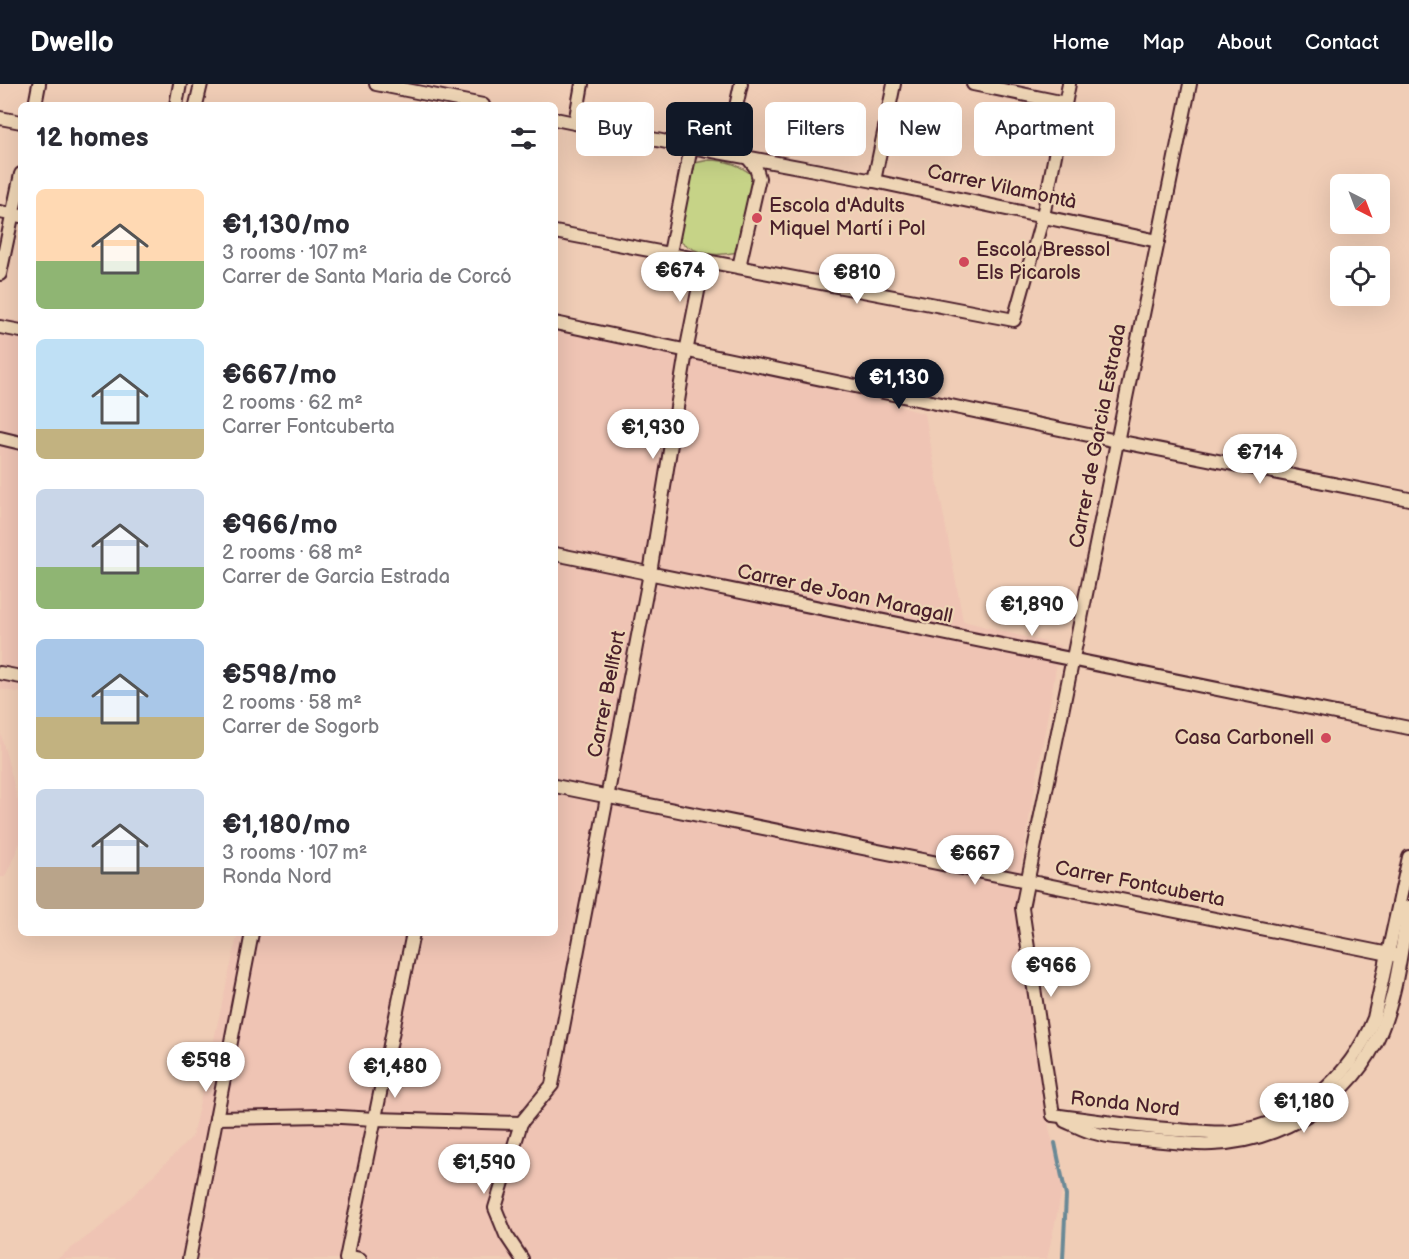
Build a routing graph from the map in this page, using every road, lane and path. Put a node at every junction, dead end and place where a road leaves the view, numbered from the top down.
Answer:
1 (39, 84) edge
2 (180, 84) edge
3 (201, 84) edge
4 (376, 84) edge
5 (582, 84) edge
6 (741, 84) edge
7 (894, 84) edge
8 (974, 84) edge
9 (1069, 84) edge
10 (1190, 84) edge
11 (417, 88) edge
12 (36, 102) edge
13 (177, 102) edge
14 (197, 102) edge
15 (471, 102) edge
16 (737, 102) edge
17 (1060, 102) edge
18 (1065, 102) edge
19 (0, 118) edge
20 (558, 120) edge
21 (18, 121) edge
22 (575, 123) junction
23 (666, 142) edge
24 (688, 156) edge
25 (741, 156) edge
26 (1054, 156) edge
27 (748, 158) junction
28 (874, 181) junction
29 (18, 186) edge
30 (11, 214) edge
31 (1042, 216) junction
32 (558, 233) edge
33 (1158, 241) junction
34 (670, 253) junction
35 (704, 261) junction
36 (739, 267) junction
37 (0, 274) edge
38 (558, 324) edge
39 (0, 327) edge
40 (18, 330) edge
41 (686, 352) junction
42 (0, 438) edge
43 (1117, 441) junction
44 (18, 442) edge
45 (1409, 499) edge
46 (558, 555) edge
47 (650, 573) junction
48 (1072, 660) junction
49 (0, 673) edge
50 (18, 676) edge
51 (1409, 728) edge
52 (558, 787) edge
53 (607, 796) junction
54 (1409, 857) edge
55 (1027, 881) junction
56 (1409, 908) edge
57 (251, 936) edge
58 (412, 936) edge
59 (1394, 955) junction
60 (1053, 1115) joint
61 (216, 1119) junction
62 (375, 1119) junction
63 (521, 1123) junction
64 (351, 1258) edge
65 (189, 1259) edge
66 (522, 1259) edge

1 - 12 street
2 - 13 street
3 - 14 street
4 - 11 street
5 - 22 street
6 - 16 street
7 - 28 street
8 - 17 street
9 - 18 street
10 - 33 street, Carrer de Garcia Estrada
11 - 15 street
19 - 21 street
20 - 22 street, Carrer Vilamontà
22 - 23 street, Carrer Vilamontà
24 - 34 street
25 - 27 street, Carrer Vilamontà
26 - 31 street
27 - 28 street, Carrer Vilamontà
27 - 36 street
28 - 31 street, Carrer Vilamontà
29 - 30 street
30 - 37 street
31 - 33 street, Carrer Vilamontà
31 - 36 street
32 - 34 street
33 - 43 street, Carrer de Garcia Estrada
34 - 35 street
35 - 36 street
35 - 41 street, Carrer Bellfort
38 - 41 street
39 - 40 street
41 - 43 street
41 - 47 street, Carrer Bellfort
42 - 44 street
43 - 45 street
43 - 48 street, Carrer de Garcia Estrada
46 - 47 street, Carrer de Joan Maragall
47 - 48 street, Carrer de Joan Maragall
47 - 53 street, Carrer Bellfort
48 - 51 street, Carrer de Joan Maragall
48 - 55 street, Carrer de Garcia Estrada
49 - 50 street
52 - 53 street, Carrer Fontcuberta
53 - 55 street, Carrer Fontcuberta
53 - 63 street, Carrer Bellfort
54 - 59 street, Ronda Nord
55 - 59 street, Carrer Fontcuberta
55 - 60 street, Carrer de Garcia Estrada
56 - 59 street, Ronda Nord
57 - 61 street
58 - 62 street
59 - 60 street, Ronda Nord
61 - 62 street
61 - 65 street
62 - 63 street
62 - 64 street
63 - 66 street

